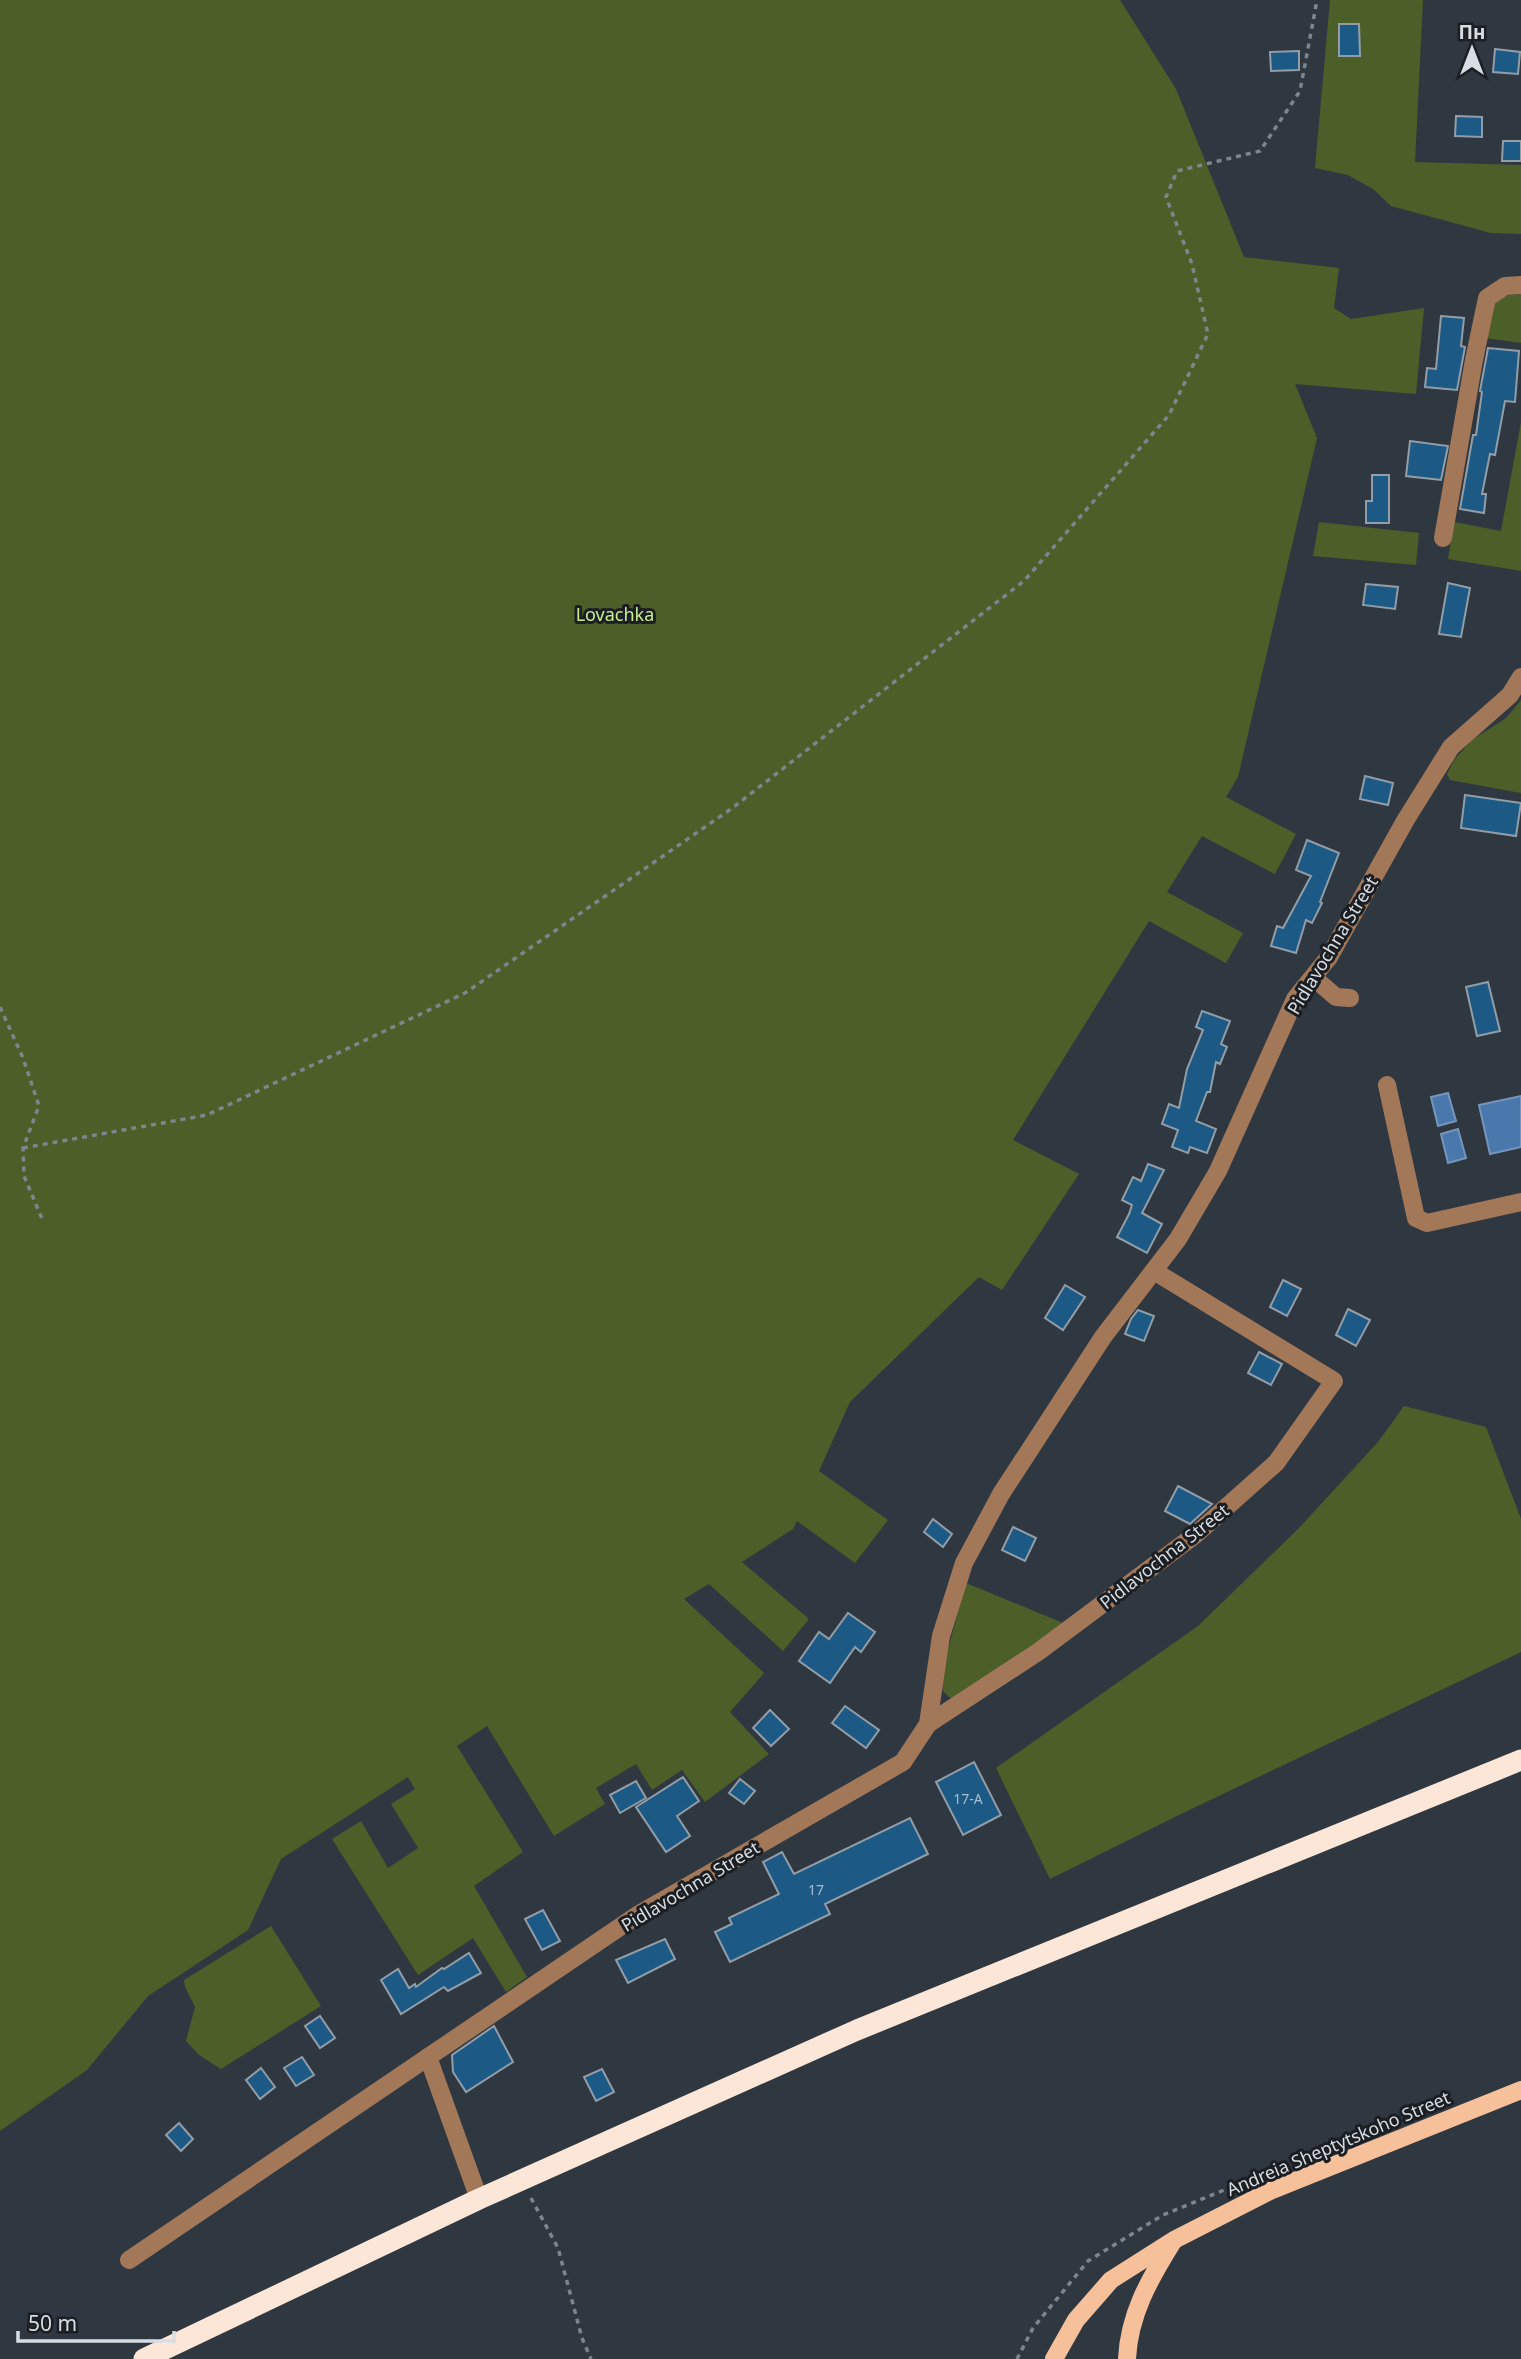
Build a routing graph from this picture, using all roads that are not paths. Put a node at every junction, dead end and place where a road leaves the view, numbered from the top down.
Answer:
1 (1521, 285) edge
2 (1443, 538) dead end
3 (1521, 677) edge
4 (1314, 978) junction
5 (1350, 998) dead end
6 (1387, 1085) dead end
7 (1521, 1202) edge
8 (1154, 1271) junction
9 (928, 1724) junction
10 (1521, 1760) edge
11 (428, 2057) junction
12 (1521, 2090) edge
13 (479, 2199) junction
14 (1174, 2240) junction
15 (129, 2260) dead end
16 (144, 2359) edge
17 (1054, 2359) edge
18 (1127, 2359) edge

1 - 2 street
3 - 4 street, Pidlavochna Street
4 - 5 street
4 - 8 street, Pidlavochna Street
6 - 7 street
8 - 9 street, Pidlavochna Street
8 - 9 street, Pidlavochna Street
9 - 11 street, Pidlavochna Street
10 - 13 highway
11 - 13 street
11 - 15 street, Pidlavochna Street
12 - 14 main road, Andreia Sheptytskoho Street
13 - 16 highway
14 - 17 main road, Andreia Sheptytskoho Street
14 - 18 main road

